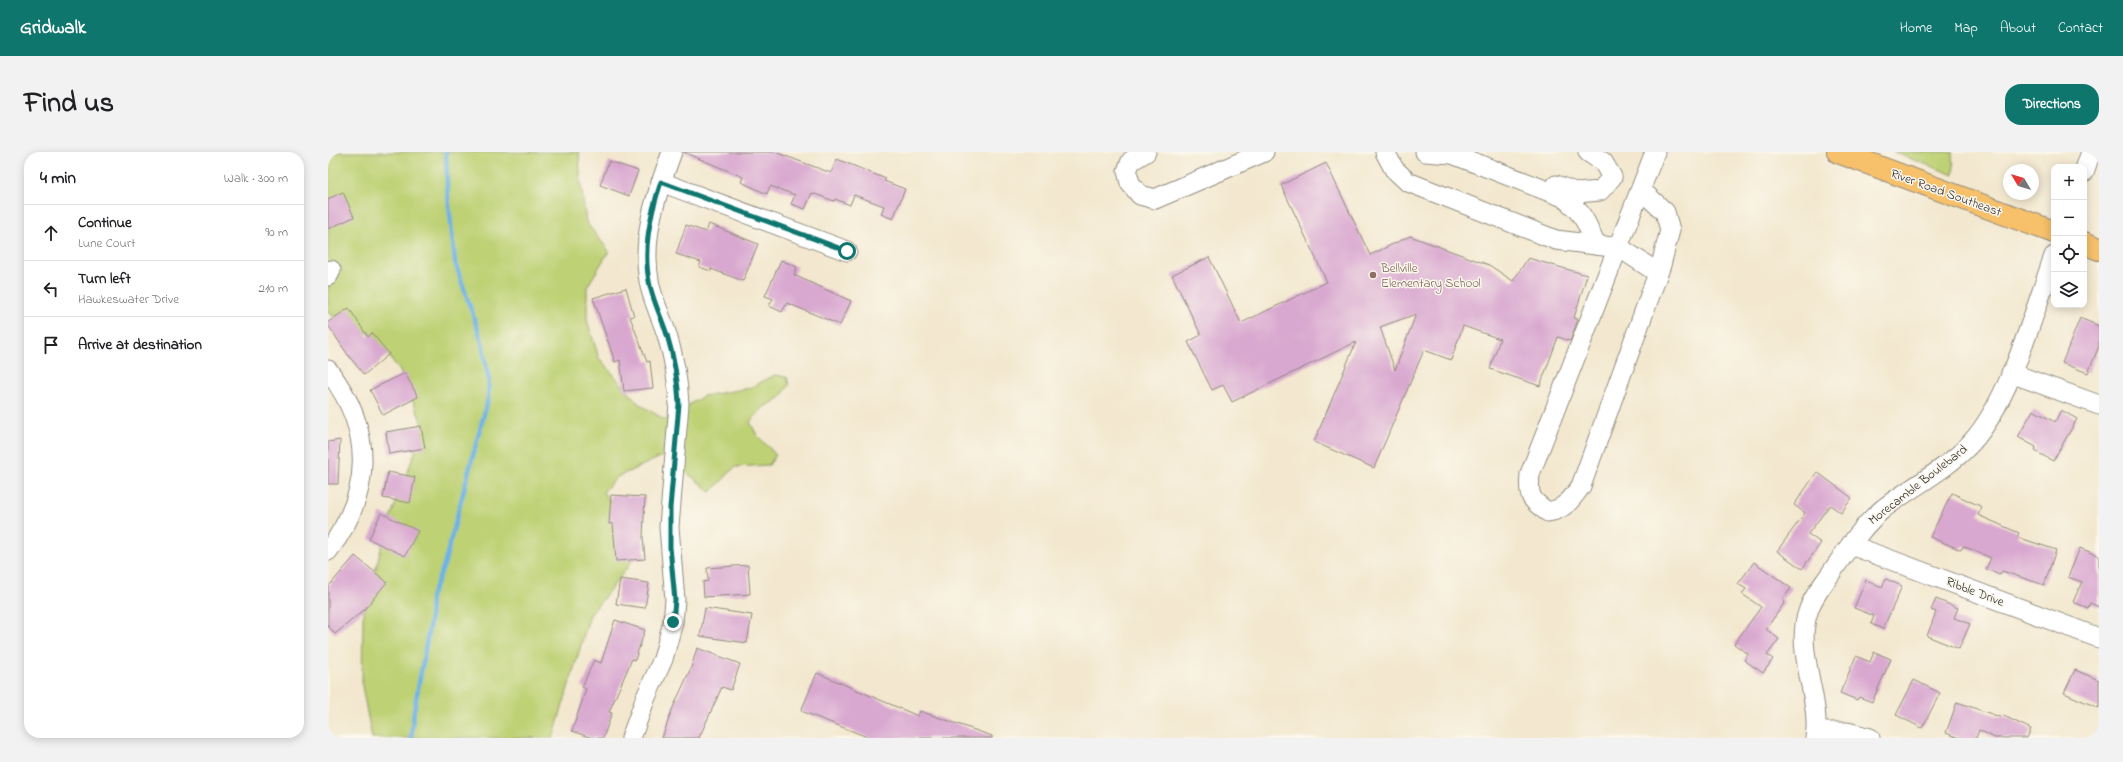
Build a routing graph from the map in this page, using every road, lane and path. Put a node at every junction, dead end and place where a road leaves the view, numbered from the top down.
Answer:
1 (672, 152) edge
2 (1146, 152) edge
3 (1264, 152) edge
4 (1385, 152) edge
5 (1425, 152) edge
6 (1472, 152) edge
7 (1588, 152) edge
8 (1655, 152) edge
9 (1838, 152) edge
10 (2091, 152) edge
11 (2087, 164) edge
12 (661, 182) junction
13 (1641, 190) junction
14 (2051, 231) edge
15 (2087, 244) edge
16 (1596, 245) junction
17 (1620, 248) junction
18 (2099, 249) edge
19 (847, 251) dead end
20 (2051, 264) edge
21 (1658, 273) junction
22 (328, 370) edge
23 (2011, 373) junction
24 (2099, 405) edge
25 (1851, 545) junction
26 (328, 552) edge
27 (2099, 638) edge
28 (1816, 735) edge
29 (631, 738) edge
30 (1870, 738) edge

1 - 12 street
2 - 3 street
4 - 16 street
5 - 16 street
6 - 7 street
8 - 13 street
9 - 14 main road, River Road Southeast
10 - 11 street
12 - 19 street
12 - 29 street
13 - 17 street
13 - 21 street
15 - 18 main road
16 - 17 street
17 - 21 street
17 - 21 street
20 - 23 street, Morecamble Boulebard
22 - 26 street
23 - 24 street
23 - 25 street, Morecamble Boulebard
25 - 27 street, Ribble Drive
25 - 28 street, Morecamble Boulebard
28 - 30 street

